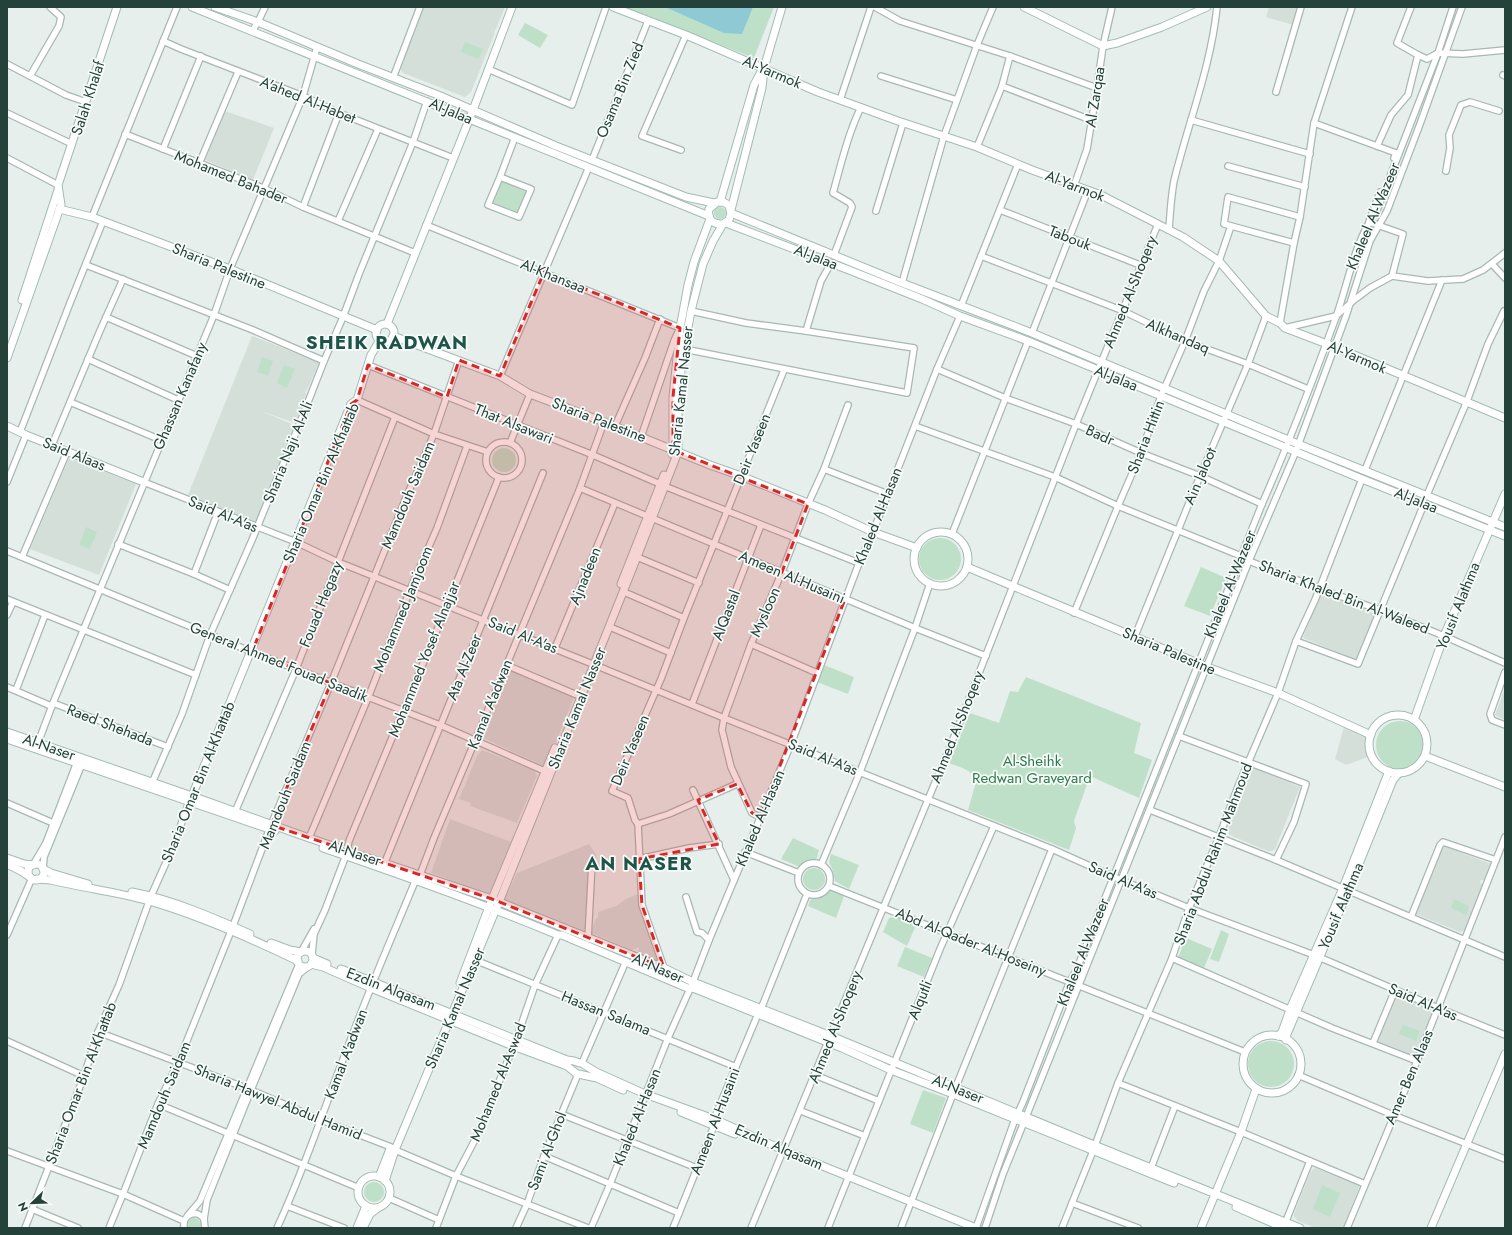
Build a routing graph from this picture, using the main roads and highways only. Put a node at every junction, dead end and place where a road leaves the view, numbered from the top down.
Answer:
1 (192, 7) edge
2 (215, 7) edge
3 (512, 7) edge
4 (613, 7) edge
5 (782, 7) edge
6 (1024, 7) edge
7 (1207, 7) edge
8 (116, 8) edge
9 (764, 68) junction
10 (473, 110) junction
11 (469, 119) junction
12 (58, 187) junction
13 (717, 202) junction
14 (59, 209) junction
15 (731, 212) junction
16 (709, 217) junction
17 (725, 224) junction
18 (388, 324) junction
19 (377, 330) junction
20 (393, 336) junction
21 (380, 340) junction
22 (7, 345) edge
23 (7, 358) edge
24 (1505, 418) edge
25 (7, 426) edge
26 (1297, 447) junction
27 (675, 450) junction
28 (142, 482) road end
29 (1505, 494) edge
30 (650, 518) junction
31 (1492, 522) junction
32 (1505, 527) edge
33 (1490, 529) junction
34 (1505, 536) edge
35 (917, 548) junction
36 (967, 567) junction
37 (592, 663) junction
38 (1414, 720) junction
39 (7, 732) edge
40 (1371, 735) junction
41 (7, 739) edge
42 (1425, 756) junction
43 (1388, 771) junction
44 (548, 772) junction
45 (1399, 773) junction
46 (1505, 787) edge
47 (190, 799) junction
48 (271, 827) junction
49 (345, 852) junction
50 (7, 858) edge
51 (7, 864) edge
52 (33, 865) junction
53 (44, 869) junction
54 (418, 877) junction
55 (33, 878) junction
56 (1346, 889) junction
57 (151, 899) junction
58 (494, 904) junction
59 (232, 929) junction
60 (301, 952) junction
61 (311, 961) junction
62 (299, 962) junction
63 (692, 985) junction
64 (1293, 1011) junction
65 (449, 1016) junction
66 (1278, 1036) junction
67 (829, 1039) junction
68 (1286, 1040) junction
69 (514, 1043) junction
70 (1505, 1054) edge
71 (582, 1064) junction
72 (578, 1074) junction
73 (1256, 1089) junction
74 (954, 1091) junction
75 (1264, 1092) junction
76 (645, 1096) junction
77 (1243, 1133) junction
78 (1094, 1148) junction
79 (382, 1179) junction
80 (1217, 1197) junction
81 (911, 1204) junction
82 (366, 1206) junction
83 (378, 1208) junction
84 (1284, 1226) edge
85 (357, 1228) edge
86 (363, 1228) edge
87 (968, 1228) edge
88 (976, 1228) edge
89 (1201, 1228) edge
90 (1207, 1228) edge
91 (1300, 1228) edge
92 (1431, 1228) edge

1 - 11 main road, Al-Jalaa
2 - 10 main road, Al-Jalaa
3 - 10 main road
4 - 9 main road, Al-Yarmok
5 - 9 main road
6 - 7 main road
8 - 12 main road, Salah Khalaf
9 - 13 main road
9 - 15 main road
9 - 24 main road, Al-Yarmok
10 - 11 main road
10 - 13 main road, Al-Jalaa
11 - 16 main road, Al-Jalaa
11 - 18 main road
12 - 14 main road, Salah Khalaf
12 - 22 main road, Salah Khalaf
13 - 15 main road
13 - 16 main road
14 - 19 main road, Sharia Palestine
14 - 23 main road, Salah Khalaf
15 - 17 main road
15 - 26 main road, Al-Jalaa
16 - 17 main road
16 - 27 main road, Sharia Kamal Nasser
17 - 26 main road, Al-Jalaa
17 - 27 main road, Sharia Kamal Nasser
18 - 19 main road
18 - 20 main road
19 - 21 main road
20 - 21 main road
20 - 27 main road, Sharia Palestine
21 - 47 main road, Sharia Omar Bin Al-Khattab
25 - 28 main road, Said Alaas
26 - 31 main road, Al-Jalaa
26 - 33 main road, Al-Jalaa
27 - 30 main road, Sharia Kamal Nasser
27 - 35 main road, Sharia Palestine
29 - 31 main road, Yousif Alathma
30 - 37 main road, Sharia Kamal Nasser
30 - 37 main road, Sharia Kamal Nasser
31 - 32 main road, Al-Jalaa
31 - 33 main road, Yousif Alathma
33 - 34 main road, Al-Jalaa
33 - 38 main road, Yousif Alathma
35 - 36 main road
35 - 36 main road
36 - 40 main road, Sharia Palestine
37 - 44 main road, Sharia Kamal Nasser
37 - 44 main road, Sharia Kamal Nasser
38 - 40 main road
38 - 42 main road
39 - 47 main road, Al-Naser
40 - 43 main road
41 - 47 main road, Al-Naser
42 - 45 main road
42 - 46 main road
43 - 45 main road
43 - 56 main road, Yousif Alathma
44 - 58 main road, Sharia Kamal Nasser
45 - 56 main road, Yousif Alathma
47 - 48 main road, Al-Naser
47 - 48 main road, Al-Naser
48 - 49 main road, Al-Naser
48 - 49 main road, Al-Naser
49 - 54 main road, Al-Naser
49 - 54 main road, Al-Naser
50 - 52 main road
51 - 55 main road, Ezdin Alqasam
52 - 53 main road
52 - 55 main road
53 - 55 main road
53 - 57 main road, Ezdin Alqasam
54 - 58 main road, Al-Naser
55 - 57 main road, Ezdin Alqasam
56 - 64 main road, Yousif Alathma
57 - 59 main road, Ezdin Alqasam
58 - 63 main road, Al-Naser
58 - 63 main road, Al-Naser
58 - 65 main road, Sharia Kamal Nasser
58 - 65 main road, Sharia Kamal Nasser
59 - 60 main road, Ezdin Alqasam
59 - 62 main road, Ezdin Alqasam
60 - 61 main road, Ezdin Alqasam
60 - 62 main road
61 - 62 main road, Ezdin Alqasam
61 - 65 main road, Ezdin Alqasam
63 - 67 main road, Al-Naser
64 - 66 main road, Yousif Alathma
64 - 68 main road, Yousif Alathma
65 - 69 main road, Ezdin Alqasam
65 - 79 main road, Sharia Kamal Nasser
66 - 68 main road
66 - 73 main road
67 - 74 main road, Al-Naser
67 - 74 main road, Al-Naser
68 - 75 main road
69 - 71 main road, Ezdin Alqasam
69 - 72 main road, Ezdin Alqasam
70 - 92 main road
71 - 72 main road
71 - 76 main road, Ezdin Alqasam
72 - 76 main road, Ezdin Alqasam
73 - 75 main road
73 - 77 main road
74 - 78 main road, Al-Naser
75 - 77 main road
76 - 81 main road, Ezdin Alqasam
77 - 80 main road
78 - 80 main road, Al-Naser
78 - 80 main road, Al-Naser
79 - 82 main road
79 - 83 main road
80 - 84 main road, Al-Naser
80 - 89 main road
80 - 90 main road
81 - 87 main road, Ezdin Alqasam
81 - 88 main road, Ezdin Alqasam
82 - 83 main road
82 - 85 main road
83 - 86 main road
84 - 91 main road, Al-Naser

